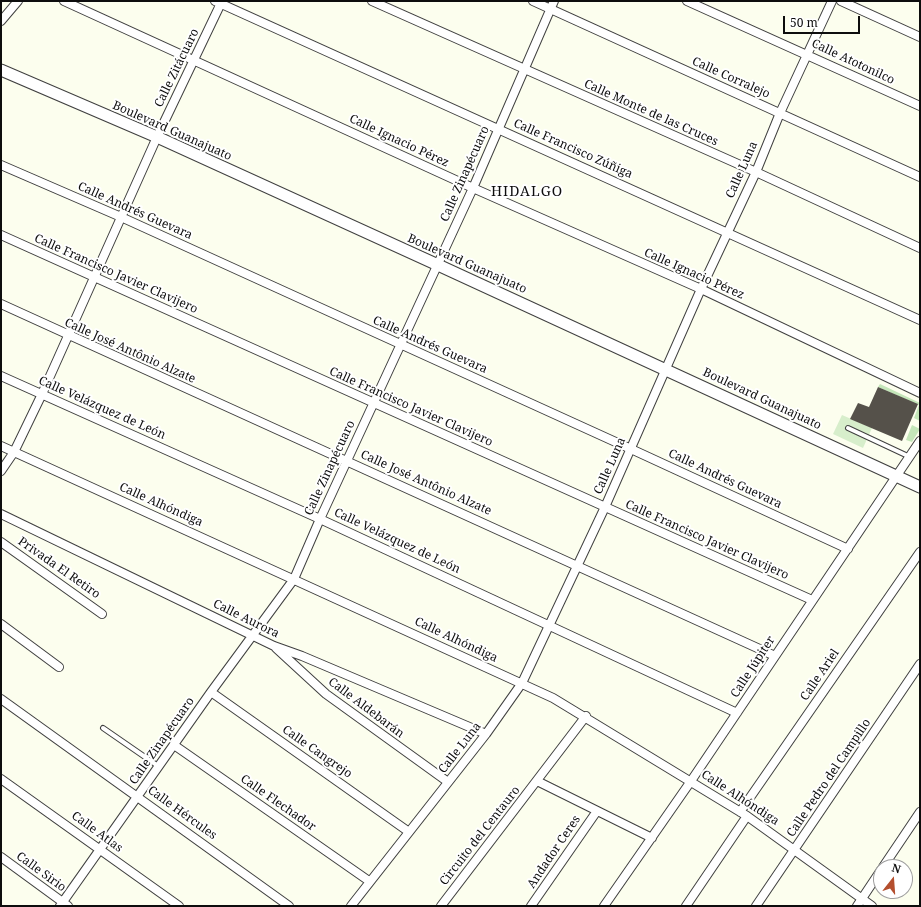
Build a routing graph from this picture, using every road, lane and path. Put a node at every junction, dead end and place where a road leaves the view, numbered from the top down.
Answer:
1 (18, 1) edge
2 (64, 1) edge
3 (372, 1) edge
4 (532, 1) edge
5 (554, 1) edge
6 (687, 1) edge
7 (832, 1) edge
8 (840, 1) edge
9 (219, 2) edge
10 (550, 9) junction
11 (1, 21) edge
12 (920, 37) edge
13 (807, 54) junction
14 (194, 61) junction
15 (1, 70) edge
16 (525, 70) junction
17 (920, 106) edge
18 (780, 113) junction
19 (498, 129) junction
20 (157, 137) junction
21 (1, 165) edge
22 (756, 172) junction
23 (920, 177) edge
24 (473, 188) junction
25 (121, 217) junction
26 (728, 232) junction
27 (1, 235) edge
28 (920, 248) edge
29 (438, 265) junction
30 (95, 277) junction
31 (701, 289) junction
32 (1, 304) edge
33 (920, 320) edge
34 (69, 336) junction
35 (401, 345) junction
36 (667, 369) junction
37 (1, 376) edge
38 (920, 393) edge
39 (42, 394) junction
40 (373, 403) junction
41 (848, 428) dead end
42 (920, 441) edge
43 (1, 446) edge
44 (631, 449) junction
45 (14, 452) junction
46 (910, 457) junction
47 (347, 461) junction
48 (1, 471) edge
49 (897, 477) junction
50 (920, 487) edge
51 (605, 507) junction
52 (1, 514) edge
53 (320, 519) junction
54 (1, 542) edge
55 (848, 549) junction
56 (920, 552) edge
57 (578, 566) junction
58 (294, 579) junction
59 (812, 600) junction
60 (102, 614) dead end
61 (1, 624) edge
62 (550, 626) junction
63 (252, 635) junction
64 (274, 646) junction
65 (774, 656) junction
66 (920, 664) edge
67 (59, 667) dead end
68 (522, 683) junction
69 (211, 692) junction
70 (1, 699) edge
71 (737, 713) junction
72 (586, 716) junction
73 (103, 728) dead end
74 (486, 734) junction
75 (174, 745) junction
76 (159, 766) junction
77 (1, 779) edge
78 (537, 781) junction
79 (692, 781) junction
80 (448, 782) junction
81 (138, 796) junction
82 (596, 811) junction
83 (920, 812) edge
84 (744, 814) junction
85 (410, 832) junction
86 (652, 838) junction
87 (100, 849) junction
88 (795, 850) junction
89 (1, 857) edge
90 (888, 859) edge
91 (369, 882) junction
92 (873, 882) edge
93 (862, 898) junction
94 (63, 905) edge
95 (179, 906) edge
96 (289, 906) edge
97 (351, 906) edge
98 (441, 906) edge
99 (531, 906) edge
100 (604, 906) edge
101 (686, 906) edge
102 (756, 906) edge
103 (857, 906) edge
104 (872, 906) edge

1 - 11 street
2 - 14 street, Calle Ignacio Pérez
3 - 16 street, Calle Monte de las Cruces
4 - 10 street, Calle Corralejo
5 - 10 street, Calle Zinapécuaro
6 - 13 street, Calle Atotonilco
7 - 13 street, Calle Luna
8 - 12 street
9 - 14 street, Calle Zitácuaro
9 - 19 street, Calle Francisco Zúñiga
10 - 16 street, Calle Zinapécuaro
10 - 18 street, Calle Corralejo
13 - 17 street, Calle Atotonilco
13 - 18 street, Calle Luna
14 - 20 street, Calle Zitácuaro
14 - 24 street, Calle Ignacio Pérez
15 - 20 street, Boulevard Guanajuato
16 - 19 street, Calle Zinapécuaro
16 - 22 street, Calle Monte de las Cruces
18 - 22 street, Calle Luna
18 - 23 street, Calle Corralejo
19 - 24 street, Calle Zinapécuaro
19 - 26 street, Calle Francisco Zúñiga
20 - 25 street, Calle Zitácuaro
20 - 29 street, Boulevard Guanajuato
21 - 25 street, Calle Andrés Guevara
22 - 26 street, Calle Luna
22 - 28 street, Calle Monte de las Cruces
24 - 29 street, Calle Zinapécuaro
24 - 31 street, Calle Ignacio Pérez
25 - 30 street, Calle Zitácuaro
25 - 35 street, Calle Andrés Guevara
26 - 31 street, Calle Luna
26 - 33 street, Calle Francisco Zúñiga
27 - 30 street, Calle Francisco Javier Clavijero
29 - 35 street, Calle Zinapécuaro
29 - 36 street, Boulevard Guanajuato
30 - 34 street, Calle Zitácuaro
30 - 40 street, Calle Francisco Javier Clavijero
31 - 36 street, Calle Luna
31 - 38 street, Calle Ignacio Pérez
32 - 34 street, Calle José Antônio Alzate
34 - 39 street, Calle Zitácuaro
34 - 47 street, Calle José Antônio Alzate
35 - 40 street, Calle Zinapécuaro
35 - 44 street, Calle Andrés Guevara
36 - 44 street, Calle Luna
36 - 49 street, Boulevard Guanajuato
37 - 39 street, Calle Velázquez de León
39 - 45 street, Calle Zitácuaro
39 - 53 street, Calle Velázquez de León
40 - 47 street, Calle Zinapécuaro
40 - 51 street, Calle Francisco Javier Clavijero
41 - 46 lane
42 - 46 street, Calle Júpiter
43 - 45 street, Calle Alhóndiga
44 - 51 street, Calle Luna
44 - 55 street, Calle Andrés Guevara
45 - 48 street, Calle Zitácuaro
45 - 58 street, Calle Alhóndiga
46 - 49 street, Calle Júpiter
47 - 53 street, Calle Zinapécuaro
47 - 57 street, Calle José Antônio Alzate
49 - 50 street, Boulevard Guanajuato
49 - 55 street, Calle Júpiter
51 - 57 street, Calle Luna
51 - 59 street, Calle Francisco Javier Clavijero
52 - 63 street, Calle Aurora
53 - 58 street, Calle Zinapécuaro
53 - 62 street, Calle Velázquez de León
54 - 60 street, Privada El Retiro
55 - 59 street, Calle Júpiter
56 - 84 street, Calle Ariel
57 - 62 street, Calle Luna
57 - 65 street, Calle José Antônio Alzate
58 - 63 street, Calle Zinapécuaro
58 - 68 street, Calle Alhóndiga
59 - 65 street, Calle Júpiter
61 - 67 street
62 - 68 street, Calle Luna
62 - 71 street, Calle Velázquez de León
63 - 64 street, Calle Aurora
63 - 69 street, Calle Zinapécuaro
64 - 74 street, Calle Aurora
64 - 80 street, Calle Aldebarán
65 - 71 street, Calle Júpiter
66 - 88 street, Calle Pedro del Campillo
68 - 72 street, Calle Alhóndiga
68 - 74 street, Calle Luna
69 - 75 street, Calle Zinapécuaro
69 - 85 street, Calle Cangrejo
70 - 81 street, Calle Hércules
71 - 79 street, Calle Júpiter
72 - 78 street, Circuito del Centauro
72 - 79 street, Calle Alhóndiga
73 - 76 lane
74 - 80 street, Calle Luna
75 - 76 street, Calle Zinapécuaro
75 - 91 street, Calle Flechador
76 - 81 street, Calle Zinapécuaro
77 - 87 street, Calle Atlas
78 - 82 street
78 - 98 street, Circuito del Centauro
79 - 84 street, Calle Alhóndiga
79 - 86 street, Calle Júpiter
80 - 85 street, Calle Luna
81 - 87 street, Calle Zinapécuaro
81 - 96 street, Calle Hércules
82 - 86 street
82 - 99 street, Andador Ceres
83 - 90 street
84 - 88 street, Calle Alhóndiga
84 - 101 street, Calle Ariel
85 - 91 street, Calle Luna
86 - 100 street, Calle Júpiter
87 - 94 street, Calle Zinapécuaro
87 - 95 street, Calle Atlas
88 - 93 street, Calle Alhóndiga
88 - 102 street, Calle Pedro del Campillo
89 - 94 street, Calle Sirio
91 - 97 street, Calle Luna
92 - 93 street
93 - 103 street
93 - 104 street, Calle Alhóndiga

